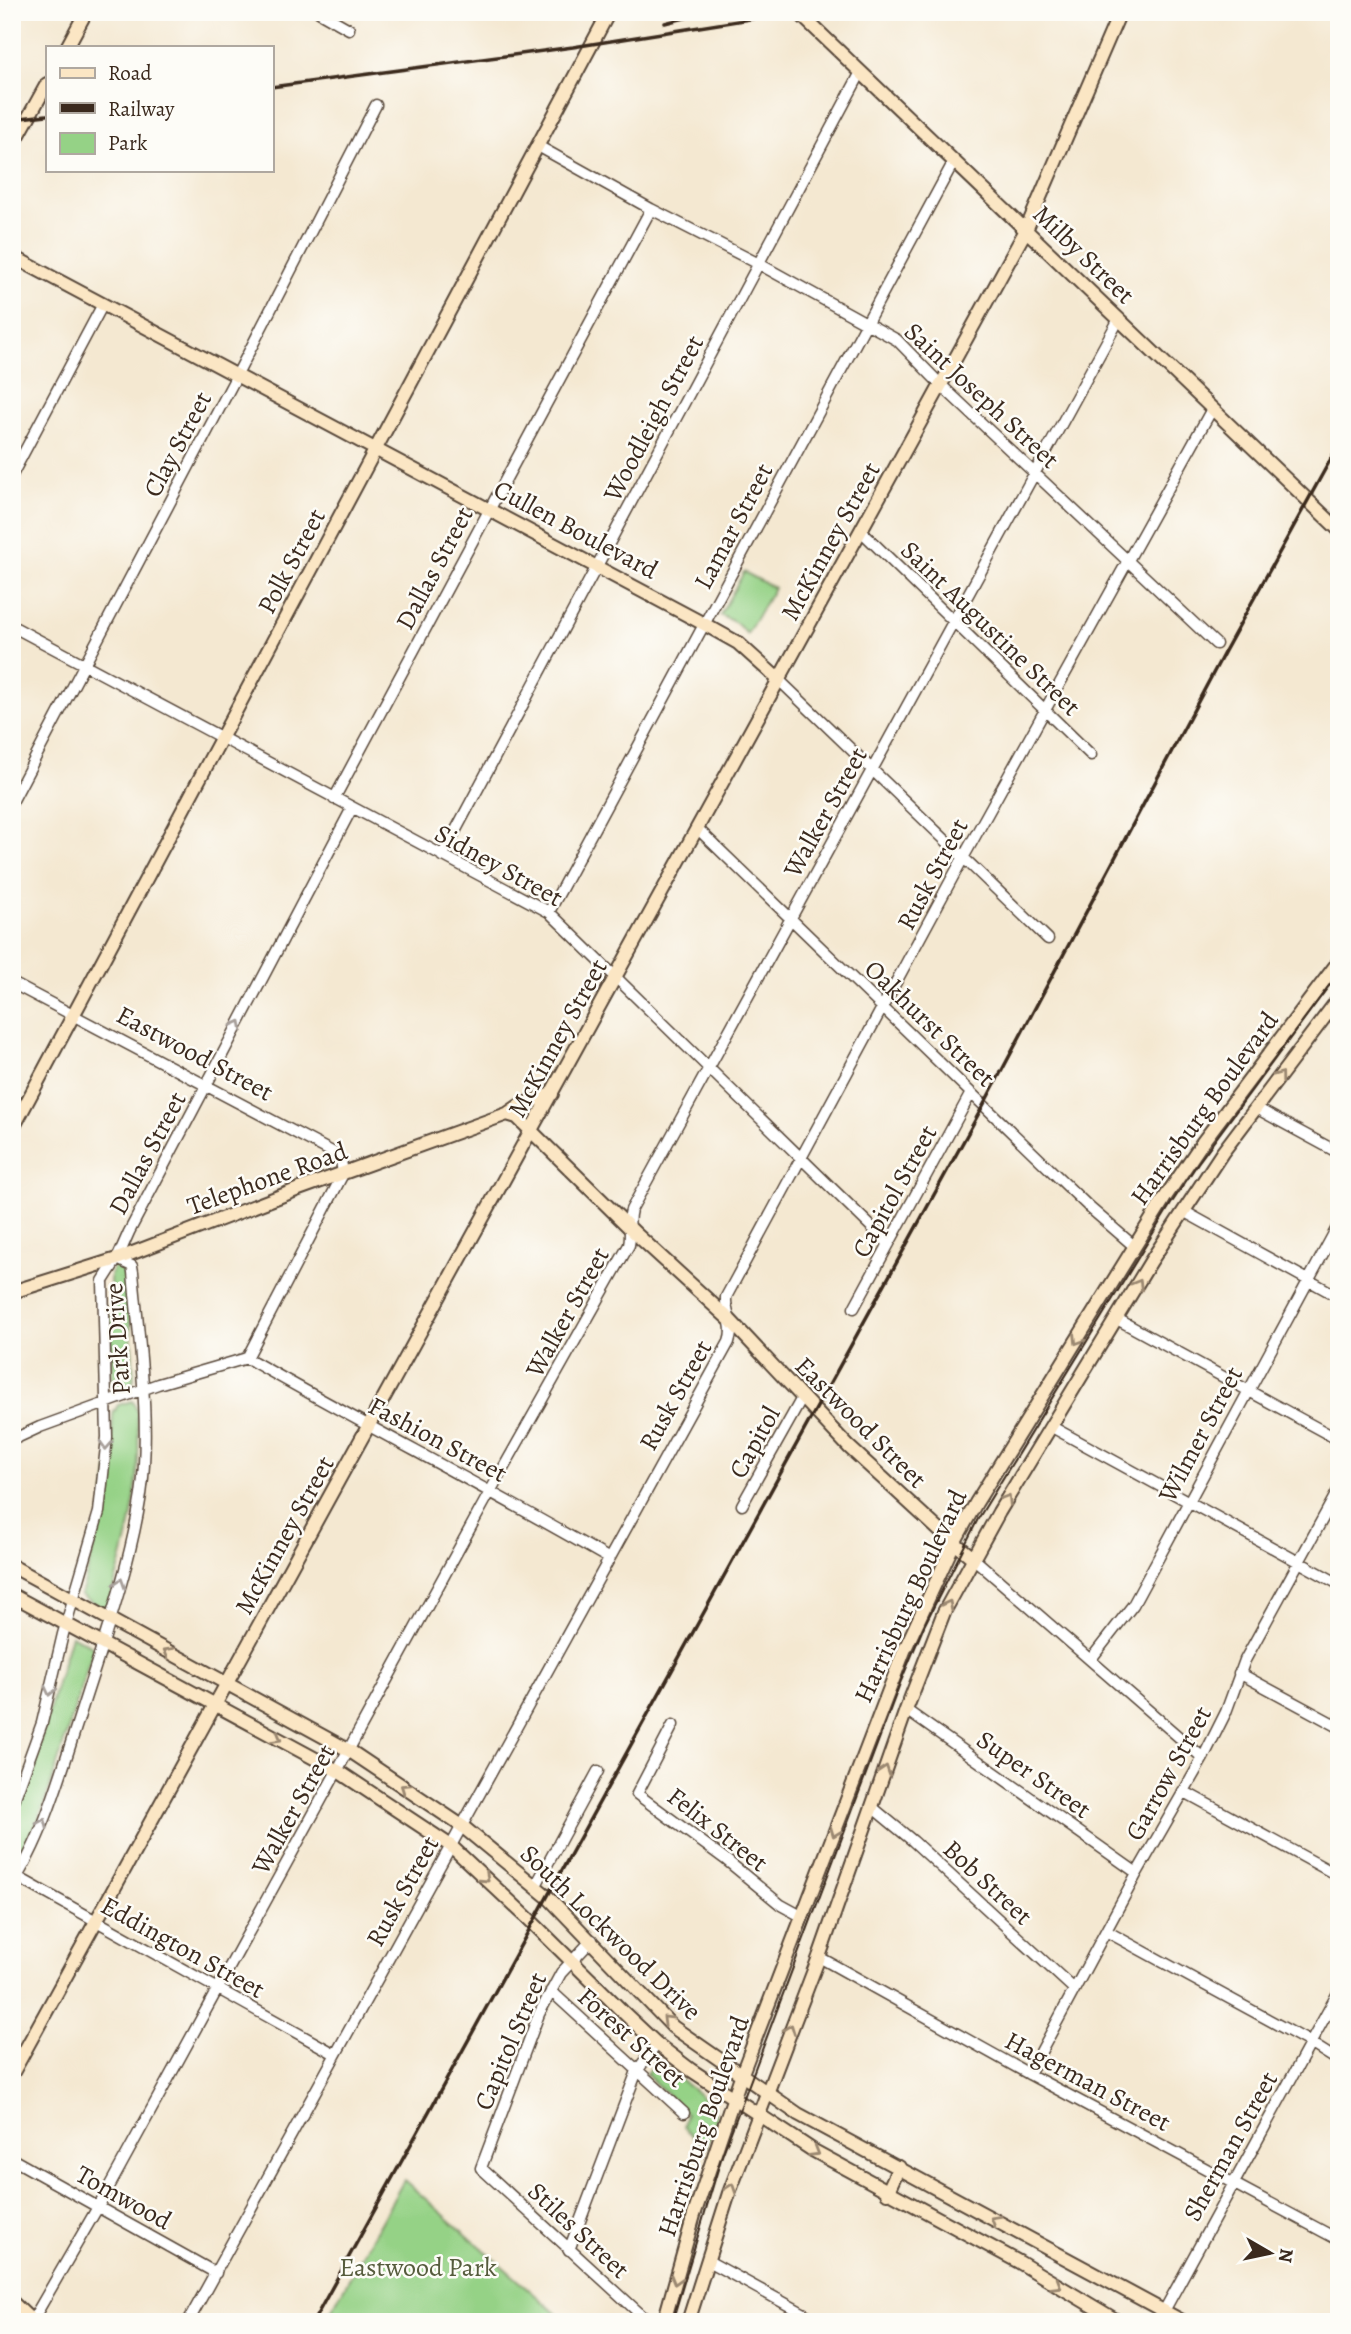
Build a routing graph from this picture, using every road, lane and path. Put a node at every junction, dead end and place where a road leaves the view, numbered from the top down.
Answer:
1 (86, 12) edge
2 (319, 12) edge
3 (545, 12) edge
4 (568, 12) edge
5 (609, 12) edge
6 (798, 12) edge
7 (1120, 12) edge
8 (349, 29) dead end
9 (68, 46) edge
10 (861, 72) junction
11 (46, 85) edge
12 (376, 106) dead end
13 (538, 146) junction
14 (12, 147) edge
15 (954, 161) junction
16 (651, 209) junction
17 (1026, 230) junction
18 (12, 256) edge
19 (759, 264) junction
20 (103, 304) junction
21 (1119, 319) junction
22 (867, 323) junction
23 (237, 375) junction
24 (942, 386) junction
25 (1212, 408) junction
26 (376, 449) junction
27 (1034, 473) junction
28 (12, 475) edge
29 (490, 509) junction
30 (1339, 530) edge
31 (862, 531) junction
32 (1128, 561) junction
33 (598, 567) junction
34 (954, 621) junction
35 (704, 624) junction
36 (12, 626) edge
37 (1216, 644) dead end
38 (84, 665) junction
39 (779, 680) junction
40 (1045, 710) junction
41 (222, 739) junction
42 (1091, 755) dead end
43 (871, 771) junction
44 (334, 799) junction
45 (12, 802) edge
46 (352, 808) junction
47 (698, 830) junction
48 (442, 856) junction
49 (963, 858) junction
50 (549, 912) junction
51 (790, 920) junction
52 (1048, 939) dead end
53 (1339, 961) edge
54 (615, 978) junction
55 (12, 983) edge
56 (1339, 998) edge
57 (884, 1008) junction
58 (75, 1015) junction
59 (709, 1069) junction
60 (206, 1085) junction
61 (971, 1093) junction
62 (552, 1094) junction
63 (1256, 1108) junction
64 (507, 1114) junction
65 (12, 1130) edge
66 (532, 1132) junction
67 (1339, 1153) edge
68 (802, 1159) junction
69 (343, 1174) junction
70 (1185, 1212) junction
71 (1339, 1224) edge
72 (630, 1227) junction
73 (889, 1244) junction
74 (1134, 1246) junction
75 (117, 1259) junction
76 (1308, 1281) junction
77 (12, 1292) edge
78 (1339, 1297) edge
79 (854, 1308) dead end
80 (1117, 1319) junction
81 (730, 1320) junction
82 (247, 1358) junction
83 (143, 1390) junction
84 (1247, 1390) junction
85 (802, 1398) junction
86 (107, 1402) junction
87 (369, 1426) junction
88 (1052, 1427) junction
89 (12, 1440) edge
90 (1339, 1440) edge
91 (1339, 1489) edge
92 (491, 1490) junction
93 (1188, 1501) junction
94 (743, 1505) dead end
95 (954, 1543) junction
96 (608, 1558) junction
97 (973, 1558) junction
98 (1298, 1562) junction
99 (12, 1566) edge
100 (1339, 1584) edge
101 (12, 1595) edge
102 (73, 1599) junction
103 (109, 1618) junction
104 (66, 1625) junction
105 (102, 1643) junction
106 (1091, 1659) junction
107 (1239, 1673) junction
108 (228, 1685) junction
109 (217, 1705) junction
110 (906, 1710) junction
111 (673, 1726) dead end
112 (1339, 1727) edge
113 (350, 1751) junction
114 (1203, 1758) junction
115 (338, 1771) junction
116 (598, 1772) dead end
117 (1182, 1791) junction
118 (12, 1806) edge
119 (872, 1807) junction
120 (462, 1826) junction
121 (451, 1846) junction
122 (1137, 1873) junction
123 (1339, 1876) edge
124 (14, 1878) edge
125 (535, 1887) junction
126 (803, 1917) junction
127 (95, 1922) junction
128 (1106, 1931) junction
129 (592, 1940) junction
130 (819, 1957) junction
131 (572, 1960) junction
132 (216, 1989) junction
133 (1074, 1989) junction
134 (551, 1991) junction
135 (1339, 1991) edge
136 (657, 2044) junction
137 (1310, 2045) junction
138 (335, 2054) junction
139 (1339, 2061) edge
140 (637, 2071) junction
141 (12, 2074) edge
142 (1029, 2074) junction
143 (741, 2076) junction
144 (765, 2093) junction
145 (733, 2098) junction
146 (684, 2113) dead end
147 (757, 2115) junction
148 (12, 2159) edge
149 (899, 2167) junction
150 (481, 2168) joint
151 (1233, 2183) junction
152 (887, 2193) junction
153 (97, 2207) junction
154 (1030, 2240) junction
155 (1339, 2240) edge
156 (569, 2250) junction
157 (708, 2261) junction
158 (1019, 2262) junction
159 (216, 2273) junction
160 (12, 2302) edge
161 (1161, 2316) edge
162 (33, 2321) edge
163 (188, 2322) edge
164 (649, 2322) edge
165 (664, 2322) edge
166 (688, 2322) edge
167 (819, 2322) edge
168 (1119, 2322) edge
169 (1184, 2322) edge

1 - 9 main road
2 - 8 street
3 - 4 street
5 - 13 main road, Polk Street
6 - 10 main road, Milby Street
7 - 17 main road, McKinney Street
10 - 15 main road, Milby Street
10 - 19 street, Woodleigh Street
11 - 14 main road
12 - 23 street, Clay Street
13 - 16 street, Saint Joseph Street
13 - 26 main road, Polk Street
15 - 17 main road, Milby Street
15 - 22 street, Lamar Street
16 - 19 street, Saint Joseph Street
16 - 29 street, Dallas Street
17 - 21 main road, Milby Street
17 - 24 main road, McKinney Street
18 - 20 main road, Cullen Boulevard
19 - 22 street, Saint Joseph Street
19 - 33 street, Woodleigh Street
20 - 23 main road, Cullen Boulevard
20 - 28 street
21 - 25 main road, Milby Street
21 - 27 street, Walker Street
22 - 24 street, Saint Joseph Street
22 - 35 street, Lamar Street
23 - 26 main road, Cullen Boulevard
23 - 38 street, Clay Street
24 - 27 street, Saint Joseph Street
24 - 31 main road, McKinney Street
25 - 30 main road, Milby Street
25 - 32 street, Rusk Street
26 - 29 main road, Cullen Boulevard
26 - 41 main road, Polk Street
27 - 32 street, Saint Joseph Street
27 - 34 street, Walker Street
29 - 33 main road, Cullen Boulevard
29 - 44 street, Dallas Street
31 - 34 street, Saint Augustine Street
31 - 39 main road, McKinney Street
32 - 37 street, Saint Joseph Street
32 - 40 street, Rusk Street
33 - 35 main road, Cullen Boulevard
33 - 48 street, Woodleigh Street
34 - 40 street, Saint Augustine Street
34 - 43 street, Walker Street
35 - 39 main road, Cullen Boulevard
35 - 50 street, Lamar Street
36 - 38 street, Sidney Street
38 - 41 street, Sidney Street
38 - 45 street, Clay Street
39 - 43 street, Cullen Boulevard
39 - 47 main road, McKinney Street
40 - 42 street, Saint Augustine Street
40 - 49 street, Rusk Street
41 - 44 street, Sidney Street
41 - 58 main road, Polk Street
43 - 49 street, Cullen Boulevard
43 - 51 street, Walker Street
44 - 46 street, Sidney Street
46 - 48 street, Sidney Street
60 -> 46 street, Dallas Street
47 - 51 street, Oakhurst Street
47 - 54 main road, McKinney Street
48 - 50 street, Sidney Street
49 - 52 street, Cullen Boulevard
49 - 57 street, Rusk Street
50 - 54 street, Sidney Street
51 - 57 street, Oakhurst Street
51 - 59 street, Walker Street
53 - 74 main road, Harrisburg Boulevard
54 - 59 street, Sidney Street
54 - 62 main road, McKinney Street
55 - 58 street, Eastwood Street
63 -> 56 main road, Harrisburg Boulevard
57 - 61 street, Oakhurst Street
57 - 68 street, Rusk Street
58 - 60 street, Eastwood Street
58 - 65 main road, Polk Street
59 - 68 street, Sidney Street
59 - 72 street, Walker Street
60 - 69 street, Eastwood Street
60 - 75 street, Dallas Street
61 - 73 street, Capitol Street
61 - 74 street, Oakhurst Street
62 - 64 main road, Telephone Road
62 - 66 main road, McKinney Street
63 - 67 street
63 - 70 main road, Harrisburg Boulevard
64 - 66 main road
64 - 69 main road, Telephone Road
66 - 72 main road, Eastwood Street
66 - 87 main road, McKinney Street
68 - 73 street, Sidney Street
68 - 81 street, Rusk Street
69 - 75 main road, Telephone Road
69 - 82 street
70 - 76 street
80 -> 70 main road, Harrisburg Boulevard
71 - 76 street, Wilmer Street
72 - 81 main road, Eastwood Street
72 - 92 street, Walker Street
73 - 79 street, Capitol Street
74 -> 95 main road, Harrisburg Boulevard
75 - 77 main road, Telephone Road
75 - 83 street, Park Drive
75 - 86 street, Park Drive
76 - 78 street
76 - 84 street, Wilmer Street
80 - 84 street
80 - 88 main road, Harrisburg Boulevard
81 - 85 main road, Eastwood Street
81 - 96 street, Rusk Street
82 - 83 street
82 - 87 street, Fashion Street
83 - 86 street
103 -> 83 street, Park Drive
84 - 90 street
84 - 93 street, Wilmer Street
85 - 94 street, Capitol
85 - 95 main road, Eastwood Street
86 - 89 street
86 -> 102 street, Park Drive
87 - 92 street, Fashion Street
87 - 108 main road, McKinney Street
88 - 93 street
97 -> 88 main road, Harrisburg Boulevard
91 - 98 street, Garrow Street
92 - 96 street, Fashion Street
92 - 113 street, Walker Street
93 - 98 street
93 - 106 street, Wilmer Street
95 - 97 main road, Eastwood Street
95 -> 126 main road, Harrisburg Boulevard
96 - 120 street, Rusk Street
97 - 106 street, Eastwood Street
110 -> 97 main road, Harrisburg Boulevard
98 - 100 street
98 - 107 street, Garrow Street
99 - 102 main road, South Lockwood Drive
101 - 104 main road, South Lockwood Drive
102 - 103 main road, South Lockwood Drive
102 - 104 street, Park Drive
103 - 105 street, Park Drive
108 -> 103 main road, South Lockwood Drive
104 - 105 main road, South Lockwood Drive
104 -> 118 street, Park Drive
105 - 109 main road, South Lockwood Drive
124 -> 105 street, Park Drive
106 - 114 street, Eastwood Street
107 - 112 street
107 - 114 street, Garrow Street
108 - 109 main road, McKinney Street
108 - 113 main road, South Lockwood Drive
109 -> 115 main road, South Lockwood Drive
109 - 127 main road, McKinney Street
119 -> 110 main road, Harrisburg Boulevard
110 - 122 street, Super Street
111 - 126 street, Felix Street
113 - 115 street, Walker Street
120 -> 113 main road, South Lockwood Drive
114 - 117 street, Garrow Street
115 - 121 main road, South Lockwood Drive
115 - 132 street, Walker Street
116 - 125 street
117 - 122 street, Garrow Street
117 - 123 street
119 - 130 main road, Harrisburg Boulevard
119 - 133 street, Bob Street
120 - 121 street, Rusk Street
120 - 125 main road, South Lockwood Drive
121 -> 131 main road, South Lockwood Drive
121 - 138 street, Rusk Street
122 - 128 street, Garrow Street
124 - 127 street, Eddington Street
125 - 129 main road, South Lockwood Drive
126 - 143 main road, Harrisburg Boulevard
127 - 132 street, Eddington Street
127 - 141 main road, McKinney Street
128 - 133 street, Garrow Street
128 - 137 street
129 - 131 street, Capitol Street
143 -> 129 main road, South Lockwood Drive
130 - 142 street, Hagerman Street
144 -> 130 main road, Harrisburg Boulevard
131 - 134 street, Capitol Street
131 - 136 main road, South Lockwood Drive
132 - 138 street, Eddington Street
132 - 153 street, Walker Street
133 - 142 street, Garrow Street
134 - 140 street, Forest Street
134 - 150 street, Capitol Street
135 - 137 street, Sherman Street
136 - 140 street
136 - 145 main road, South Lockwood Drive
137 - 139 street
137 - 151 street, Sherman Street
138 - 159 street, Rusk Street
140 - 146 street, Forest Street
140 - 156 street
142 - 151 street, Hagerman Street
143 - 144 main road, South Lockwood Drive
143 - 145 main road, Harrisburg Boulevard
144 - 147 main road, Harrisburg Boulevard
144 - 149 main road, South Lockwood Drive
145 - 147 main road, South Lockwood Drive
145 -> 165 main road, Harrisburg Boulevard
147 -> 152 main road, South Lockwood Drive
157 -> 147 main road, Harrisburg Boulevard
148 - 153 street, Tomwood
149 - 152 main road
154 -> 149 main road, South Lockwood Drive
150 - 156 street, Stiles Street
151 - 155 street, Hagerman Street
151 - 161 street, Sherman Street
152 - 158 main road, South Lockwood Drive
153 - 159 street, Tomwood
153 - 162 street, Walker Street
154 - 158 main road
154 - 161 main road, South Lockwood Drive
156 - 164 street, Stiles Street
157 - 166 main road, Harrisburg Boulevard
157 - 167 street
158 -> 168 main road, South Lockwood Drive
159 - 163 street, Rusk Street
160 - 162 main road
161 - 169 main road, South Lockwood Drive

